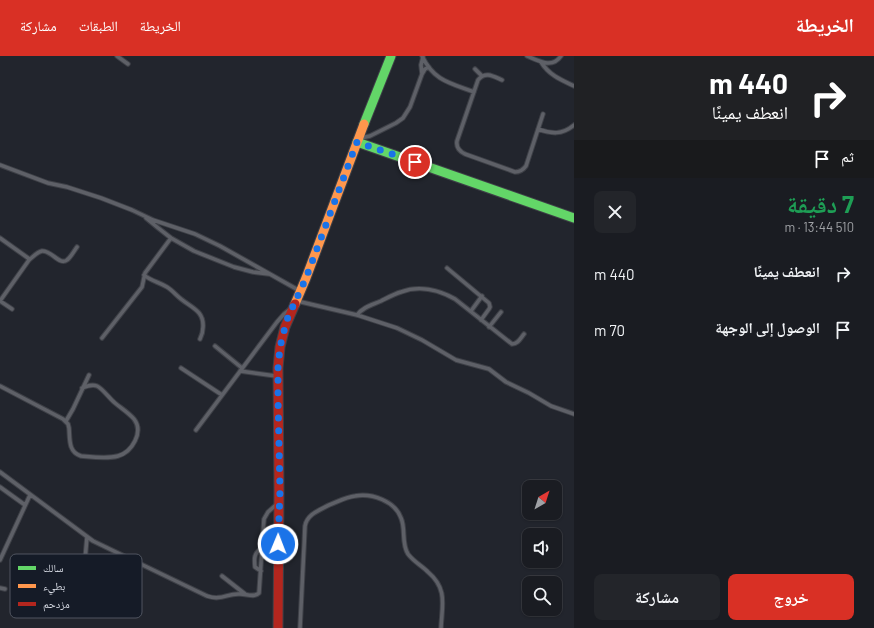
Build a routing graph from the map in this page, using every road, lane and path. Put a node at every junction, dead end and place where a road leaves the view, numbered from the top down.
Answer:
1 (117, 56) edge
2 (391, 56) edge
3 (527, 56) edge
4 (561, 56) edge
5 (422, 57) edge
6 (541, 62) junction
7 (128, 64) dead end
8 (429, 67) junction
9 (475, 69) dead end
10 (422, 74) junction
11 (482, 76) junction
12 (502, 80) dead end
13 (574, 86) edge
14 (474, 92) junction
15 (544, 114) dead end
16 (574, 125) edge
17 (538, 129) junction
18 (358, 140) junction
19 (0, 165) edge
20 (144, 216) junction
21 (574, 218) edge
22 (0, 238) edge
23 (171, 238) junction
24 (77, 247) dead end
25 (29, 260) junction
26 (447, 268) dead end
27 (144, 275) junction
28 (272, 275) junction
29 (301, 291) junction
30 (482, 296) junction
31 (0, 301) edge
32 (294, 304) junction
33 (12, 309) dead end
34 (471, 312) junction
35 (501, 312) dead end
36 (357, 315) junction
37 (481, 320) junction
38 (490, 327) junction
39 (524, 334) dead end
40 (102, 338) dead end
41 (200, 339) dead end
42 (215, 346) dead end
43 (182, 368) dead end
44 (241, 369) junction
45 (89, 375) dead end
46 (278, 376) junction
47 (0, 386) edge
48 (82, 388) junction
49 (222, 395) junction
50 (574, 414) edge
51 (66, 421) junction
52 (196, 430) dead end
53 (0, 472) edge
54 (0, 487) edge
55 (30, 495) junction
56 (279, 502) junction
57 (25, 505) junction
58 (87, 537) junction
59 (262, 548) junction
60 (86, 554) edge
61 (119, 554) edge
62 (0, 560) edge
63 (142, 565) edge
64 (261, 572) junction
65 (222, 576) dead end
66 (0, 588) edge
67 (5, 589) dead end
68 (245, 594) junction
69 (278, 628) edge
70 (300, 628) edge
71 (441, 628) edge

1 - 7 lane
2 - 18 street
3 - 6 lane
4 - 6 lane
5 - 8 lane
5 - 10 lane
6 - 13 lane
8 - 10 lane
8 - 14 lane
9 - 11 lane
10 - 18 lane
11 - 12 lane
11 - 14 lane
14 - 17 lane
15 - 17 lane
16 - 17 lane
18 - 21 street
18 - 29 street
19 - 20 lane
20 - 23 lane
20 - 28 lane
22 - 25 lane
23 - 27 lane
23 - 28 lane
24 - 25 lane
25 - 31 lane
26 - 30 lane
27 - 40 lane
27 - 41 lane
28 - 29 lane
29 - 32 street
30 - 34 lane
30 - 37 lane
31 - 33 lane
32 - 36 lane
32 - 44 lane
32 - 46 street
34 - 36 lane
34 - 37 lane
35 - 38 lane
36 - 50 lane
37 - 38 lane
38 - 39 lane
42 - 44 lane
43 - 49 lane
44 - 46 lane
44 - 49 lane
45 - 48 lane
46 - 56 street
47 - 51 lane
48 - 51 lane
48 - 51 lane
49 - 52 lane
53 - 55 lane
54 - 57 lane
55 - 57 lane
55 - 58 lane
56 - 59 lane
56 - 69 street
57 - 62 lane
58 - 60 lane
58 - 61 lane
59 - 64 lane
59 - 64 lane
63 - 68 lane
64 - 68 lane
65 - 68 lane
66 - 67 lane
70 - 71 lane

